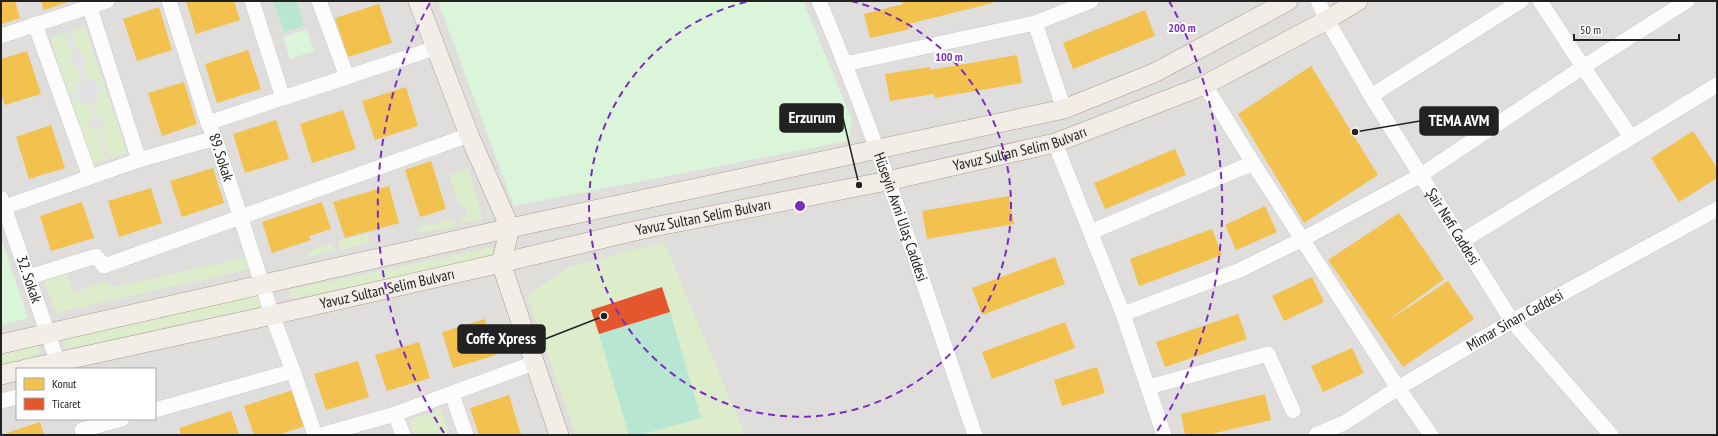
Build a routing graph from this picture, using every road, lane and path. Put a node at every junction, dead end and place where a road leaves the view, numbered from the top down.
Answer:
1 (107, 1) edge
2 (169, 1) edge
3 (252, 1) edge
4 (320, 1) edge
5 (418, 1) edge
6 (819, 1) edge
7 (1091, 1) edge
8 (1288, 1) edge
9 (1318, 1) edge
10 (1358, 1) edge
11 (1521, 1) edge
12 (1540, 1) edge
13 (1688, 1) edge
14 (90, 8) junction
15 (1327, 20) junction
16 (35, 24) junction
17 (1035, 24) junction
18 (1, 36) edge
19 (435, 48) junction
20 (846, 64) junction
21 (1583, 68) junction
22 (347, 77) junction
23 (1205, 85) junction
24 (1717, 85) edge
25 (1371, 96) junction
26 (284, 98) junction
27 (1064, 109) junction
28 (208, 123) junction
29 (469, 135) junction
30 (1631, 137) junction
31 (215, 138) junction
32 (1055, 143) junction
33 (876, 148) junction
34 (139, 160) junction
35 (1252, 163) junction
36 (1420, 175) junction
37 (90, 177) junction
38 (887, 181) junction
39 (3, 202) edge
40 (1717, 209) edge
41 (241, 216) junction
42 (510, 228) junction
43 (1091, 232) junction
44 (1303, 239) junction
45 (1462, 242) junction
46 (501, 263) junction
47 (28, 277) junction
48 (263, 284) junction
49 (1123, 314) junction
50 (272, 315) junction
51 (1512, 321) junction
52 (48, 333) junction
53 (1, 344) edge
54 (534, 363) junction
55 (59, 365) edge
56 (34, 368) edge
57 (293, 370) junction
58 (16, 371) edge
59 (1, 375) edge
60 (1149, 387) junction
61 (1398, 388) junction
62 (452, 394) junction
63 (16, 397) edge
64 (1, 401) edge
65 (156, 410) edge
66 (1293, 411) dead end
67 (395, 414) junction
68 (117, 420) edge
69 (81, 428) edge
70 (315, 435) edge
71 (321, 435) edge
72 (402, 435) edge
73 (466, 435) edge
74 (559, 435) edge
75 (975, 435) edge
76 (1164, 435) edge
77 (1316, 435) edge
78 (1431, 435) edge
79 (1611, 435) edge

1 - 14 street
2 - 28 street, 89. Sokak
3 - 26 street
4 - 22 street
5 - 19 main road
6 - 20 street, Hüseyin Avni Ulaş Caddesi
7 - 17 street
8 - 27 main road, Yavuz Sultan Selim Bulvarı
9 - 15 street, Şair Nefi Caddesi
10 - 15 main road, Yavuz Sultan Selim Bulvarı
11 - 25 street
12 - 21 street
13 - 21 street
14 - 16 street
14 - 34 street
15 - 23 main road, Yavuz Sultan Selim Bulvarı
15 - 25 street, Şair Nefi Caddesi
16 - 18 street
16 - 37 street
17 - 20 street
17 - 27 street
19 - 22 street
19 - 29 main road
20 - 33 street, Hüseyin Avni Ulaş Caddesi
21 - 30 street
21 - 36 street
22 - 26 street
23 - 32 main road, Yavuz Sultan Selim Bulvarı
23 - 35 street
24 - 30 street
25 - 36 street, Şair Nefi Caddesi
26 - 28 street
27 - 33 main road, Yavuz Sultan Selim Bulvarı
28 - 31 street, 89. Sokak
29 - 41 street
29 - 42 main road
30 - 45 street
31 - 34 street
31 - 41 street, 89. Sokak
32 - 38 main road, Yavuz Sultan Selim Bulvarı
32 - 43 street
33 - 38 street, Hüseyin Avni Ulaş Caddesi
33 - 42 main road, Yavuz Sultan Selim Bulvarı
34 - 37 street
35 - 43 street
35 - 44 street
36 - 44 street
36 - 45 street, Şair Nefi Caddesi
37 - 39 street
38 - 46 main road, Yavuz Sultan Selim Bulvarı
38 - 75 street, Hüseyin Avni Ulaş Caddesi
39 - 47 street, 32. Sokak
40 - 51 street, Mimar Sinan Caddesi
41 - 47 street
41 - 48 street, 89. Sokak
42 - 46 main road
42 - 48 main road, Yavuz Sultan Selim Bulvarı
43 - 49 street
44 - 49 street
44 - 61 street
45 - 51 street, Şair Nefi Caddesi
46 - 50 main road, Yavuz Sultan Selim Bulvarı
46 - 54 main road
47 - 52 street, 32. Sokak
48 - 50 street, 89. Sokak
48 - 52 main road, Yavuz Sultan Selim Bulvarı
49 - 60 street
50 - 55 main road, Yavuz Sultan Selim Bulvarı
50 - 57 street, 89. Sokak
51 - 61 street, Mimar Sinan Caddesi
51 - 79 street, Şair Nefi Caddesi
52 - 53 main road, Yavuz Sultan Selim Bulvarı
52 - 55 street, 32. Sokak
54 - 62 street
54 - 74 main road
55 - 56 main road, Yavuz Sultan Selim Bulvarı
57 - 65 street
57 - 70 street, 89. Sokak
58 - 59 main road
60 - 66 street
60 - 76 street
61 - 77 street, Mimar Sinan Caddesi
61 - 78 street
62 - 67 street
62 - 73 street
63 - 64 street
67 - 71 street
67 - 72 street
68 - 69 street

